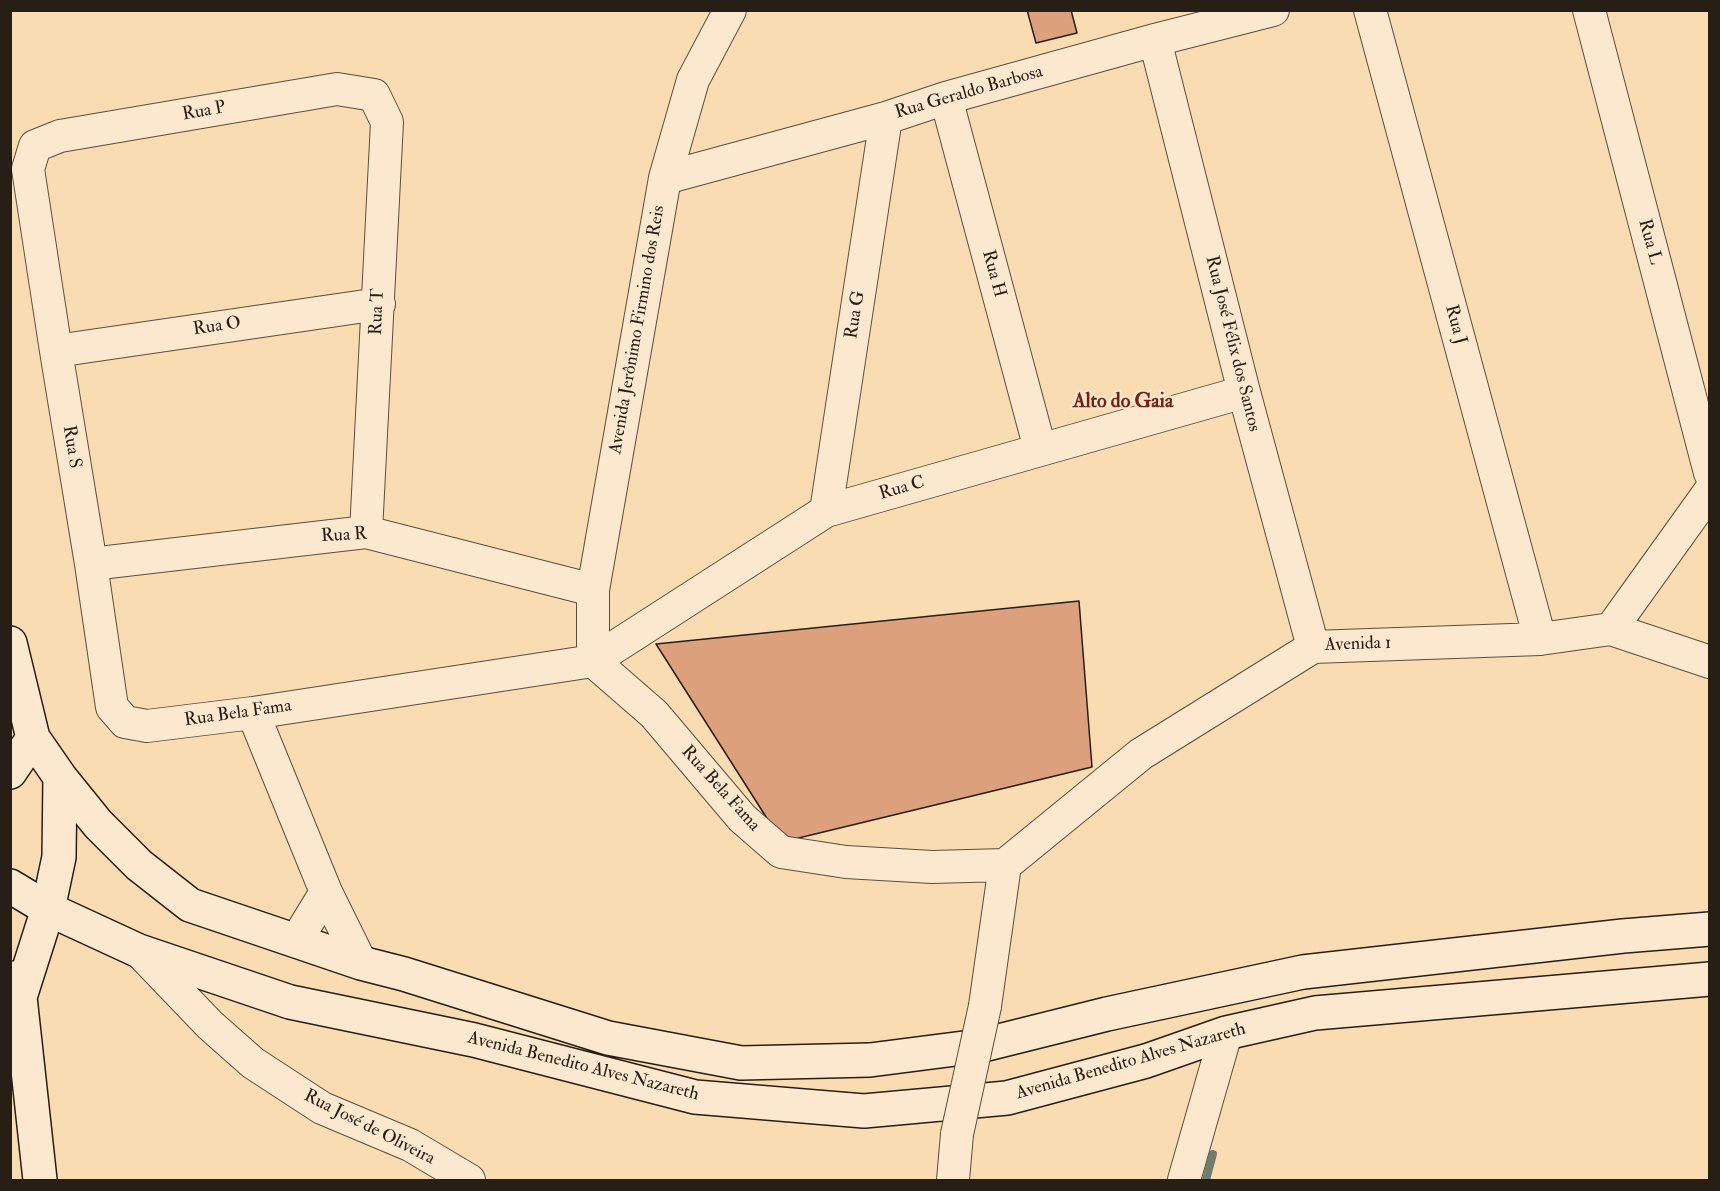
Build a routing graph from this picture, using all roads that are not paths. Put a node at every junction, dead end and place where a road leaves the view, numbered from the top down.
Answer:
1 (730, 10) edge
2 (1273, 10) edge
3 (1370, 10) edge
4 (1589, 10) edge
5 (1155, 40) junction
6 (374, 95) joint
7 (946, 98) junction
8 (886, 118) junction
9 (35, 146) joint
10 (665, 178) junction
11 (379, 304) junction
12 (56, 351) junction
13 (1244, 392) junction
14 (1040, 449) junction
15 (1710, 473) edge
16 (1710, 491) edge
17 (826, 511) junction
18 (366, 532) junction
19 (91, 564) junction
20 (593, 590) junction
21 (1611, 629) junction
22 (1540, 639) junction
23 (10, 643) edge
24 (1313, 647) junction
25 (593, 661) junction
26 (1710, 662) edge
27 (253, 713) junction
28 (147, 726) joint
29 (33, 738) junction
30 (10, 772) edge
31 (60, 777) junction
32 (1005, 865) junction
33 (10, 886) edge
34 (326, 892) junction
35 (48, 909) junction
36 (1710, 929) edge
37 (1623, 936) junction
38 (296, 941) junction
39 (139, 951) junction
40 (361, 963) junction
41 (1710, 979) edge
42 (15, 985) edge
43 (1625, 986) junction
44 (1226, 1033) junction
45 (40, 1180) edge
46 (469, 1180) edge
47 (953, 1180) edge
48 (1184, 1180) edge

1 - 10 street, Avenida Jerônimo Firmino dos Reis
2 - 5 street, Rua Geraldo Barbosa
3 - 22 street, Rua J
4 - 15 street, Rua L
5 - 7 street, Rua Geraldo Barbosa
5 - 13 street, Rua José Félix dos Santos
6 - 9 street, Rua P
6 - 11 street, Rua T
7 - 8 street, Rua Geraldo Barbosa
7 - 14 street, Rua H
8 - 10 street, Rua Geraldo Barbosa
8 - 17 street, Rua G
9 - 12 street, Rua S
10 - 20 street, Avenida Jerônimo Firmino dos Reis
11 - 12 street, Rua O
11 - 18 street, Rua T
12 - 19 street, Rua S
13 - 14 street, Rua C
13 - 24 street, Rua José Félix dos Santos
14 - 17 street, Rua C
16 - 21 street
17 - 25 street, Rua C
18 - 19 street, Rua R
18 - 20 street, Rua R
19 - 28 street, Rua S
20 - 25 street, Avenida Jerônimo Firmino dos Reis
21 - 22 street, Avenida 1
21 - 26 street
22 - 24 street, Avenida 1
23 - 29 main road
24 - 32 street, Avenida 1
25 - 27 street, Rua Bela Fama
25 - 32 street, Rua Bela Fama
27 - 28 street, Rua Bela Fama
27 - 34 street
29 - 30 main road
29 - 31 main road, Avenida Benedito Alves Nazareth
31 - 35 main road
31 - 38 main road, Avenida Benedito Alves Nazareth
32 - 47 street, bridge
33 - 35 main road, Avenida Benedito Alves Nazareth
34 - 38 street
34 - 40 street
35 - 39 main road, Avenida Benedito Alves Nazareth
35 - 42 main road
36 - 37 main road, Avenida Benedito Alves Nazareth
37 - 40 main road, Avenida Benedito Alves Nazareth
37 - 43 main road
38 - 40 main road, Avenida Benedito Alves Nazareth
39 - 44 main road, Avenida Benedito Alves Nazareth
39 - 46 street, Rua José de Oliveira
41 - 43 main road, Avenida Benedito Alves Nazareth
42 - 45 main road
43 - 44 main road, Avenida Benedito Alves Nazareth
44 - 48 street

